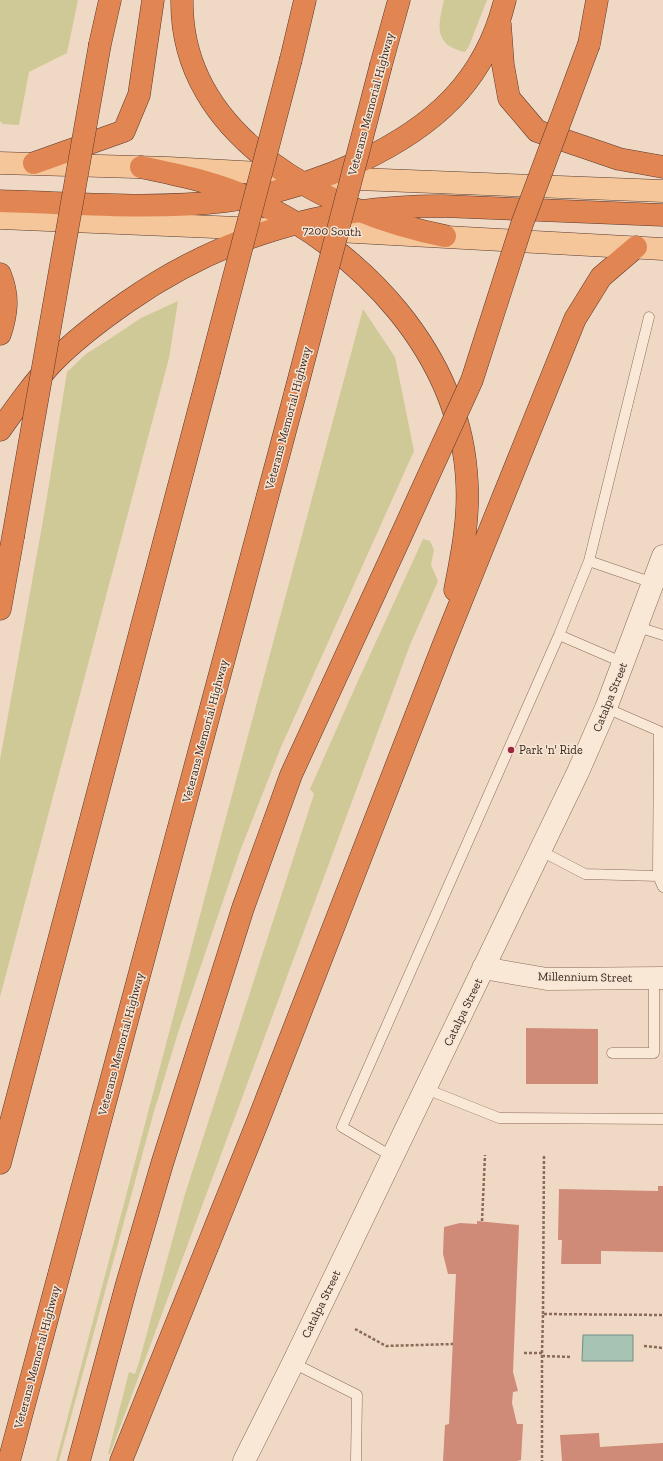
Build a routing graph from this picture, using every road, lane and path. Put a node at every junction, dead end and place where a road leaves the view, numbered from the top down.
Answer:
1 (110, 0) edge
2 (153, 0) edge
3 (182, 0) edge
4 (305, 0) edge
5 (398, 0) edge
6 (597, 0) edge
7 (502, 10) edge
8 (0, 163) edge
9 (34, 163) junction
10 (142, 167) junction
11 (663, 167) edge
12 (305, 179) junction
13 (663, 191) edge
14 (248, 197) junction
15 (0, 201) edge
16 (357, 211) junction
17 (663, 215) edge
18 (0, 218) edge
19 (302, 226) junction
20 (274, 229) junction
21 (445, 236) junction
22 (636, 247) junction
23 (663, 249) edge
24 (0, 274) edge
25 (649, 317) dead end
26 (0, 334) edge
27 (0, 430) edge
28 (663, 556) edge
29 (589, 561) junction
30 (653, 583) junction
31 (0, 609) edge
32 (638, 627) junction
33 (559, 635) junction
34 (663, 635) edge
35 (443, 646) junction
36 (624, 663) junction
37 (606, 708) junction
38 (661, 730) edge
39 (541, 851) junction
40 (658, 876) junction
41 (663, 887) edge
42 (484, 968) junction
43 (658, 978) edge
44 (612, 1053) dead end
45 (426, 1089) junction
46 (663, 1119) edge
47 (485, 1155) dead end
48 (544, 1155) dead end
49 (393, 1156) junction
50 (0, 1163) edge
51 (482, 1221) dead end
52 (543, 1314) junction
53 (663, 1315) edge
54 (355, 1329) dead end
55 (453, 1344) dead end
56 (644, 1346) dead end
57 (663, 1348) edge
58 (524, 1353) dead end
59 (542, 1355) junction
60 (571, 1357) dead end
61 (293, 1363) junction
62 (9, 1461) edge
63 (79, 1461) edge
64 (121, 1461) edge
65 (244, 1461) edge
66 (356, 1461) edge
67 (542, 1461) edge

1 - 31 highway, bridge
2 - 9 highway
3 - 12 highway
4 - 50 highway, bridge
5 - 62 highway, Veterans Memorial Highway, bridge
6 - 63 highway, bridge
7 - 11 highway
7 - 12 highway
8 - 9 main road
9 - 10 main road
10 - 12 main road
10 - 14 highway
12 - 13 main road
12 - 14 highway
12 - 16 highway
14 - 15 highway
14 - 19 highway
16 - 17 highway
16 - 19 highway
16 - 21 highway
18 - 20 main road, 7200 South
19 - 20 main road, 7200 South
19 - 21 main road, 7200 South
19 - 35 highway
20 - 27 highway
21 - 22 main road, 7200 South
22 - 23 main road, 7200 South
22 - 35 highway
24 - 26 highway
25 - 29 lane
28 - 30 street, Catalpa Street
29 - 30 lane
29 - 33 lane
30 - 32 street, Catalpa Street
32 - 34 lane
32 - 36 street, Catalpa Street
33 - 36 lane
33 - 49 lane
35 - 64 highway
36 - 37 street, Catalpa Street
37 - 38 lane
37 - 39 street, Catalpa Street
38 - 40 lane
39 - 40 lane
39 - 42 street, Catalpa Street
40 - 41 lane
42 - 43 street, Millennium Street
42 - 45 street, Catalpa Street
43 - 44 lane
45 - 46 lane
45 - 49 street, Catalpa Street
47 - 51 path
48 - 52 path
49 - 61 street, Catalpa Street
52 - 53 path
52 - 59 path
54 - 55 path
56 - 57 path
58 - 59 path
59 - 60 path
59 - 67 path
61 - 65 street, Catalpa Street
61 - 66 lane

